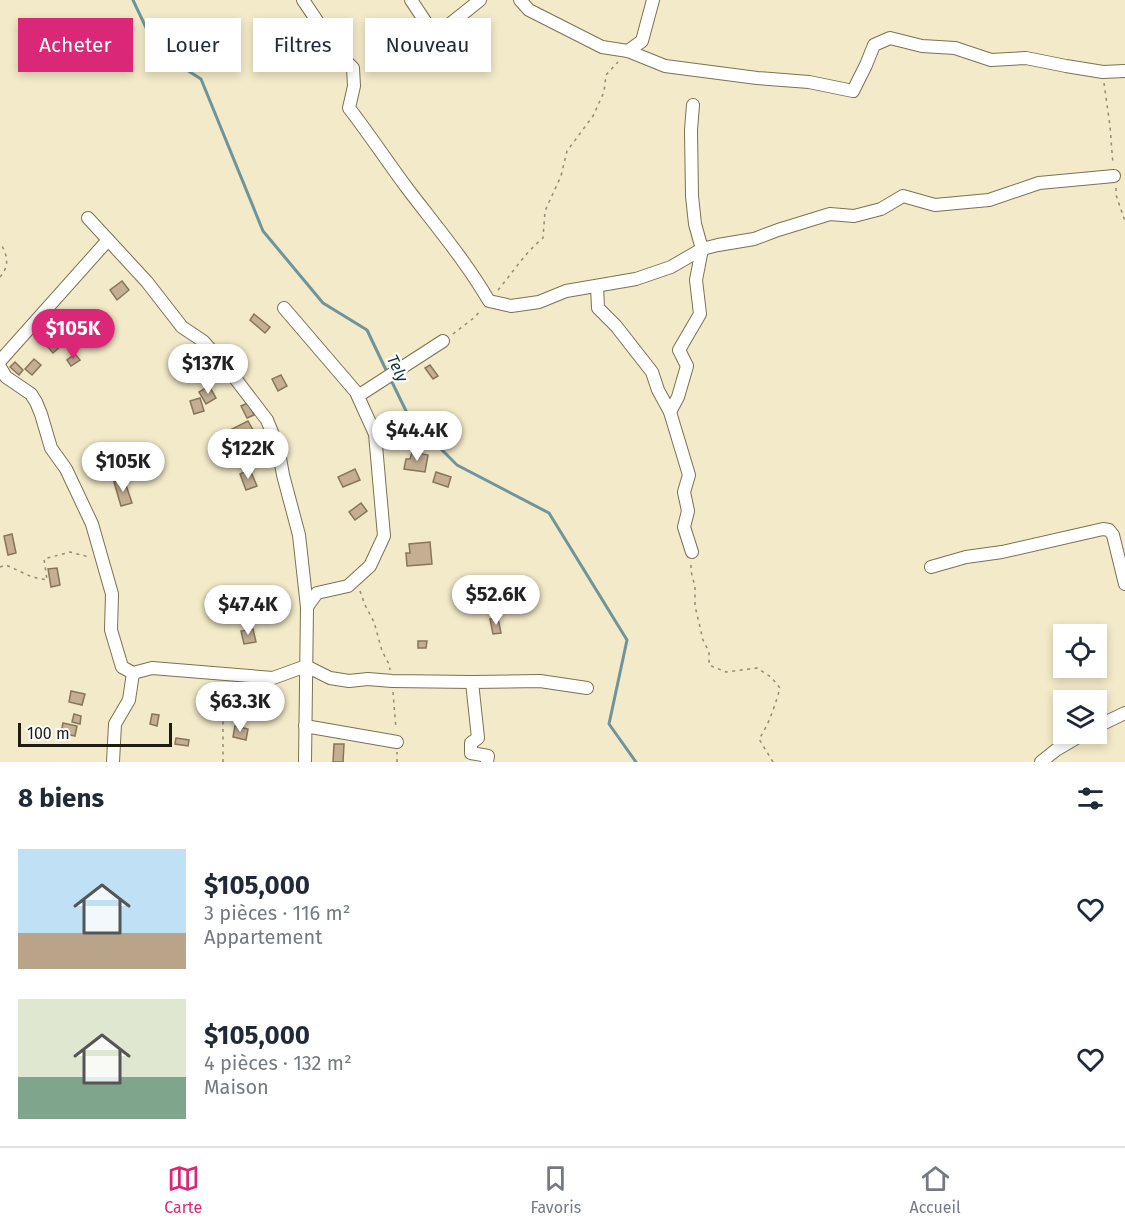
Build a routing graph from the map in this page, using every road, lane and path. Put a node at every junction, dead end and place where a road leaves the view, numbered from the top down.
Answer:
1 (303, 0) edge
2 (411, 0) edge
3 (480, 0) edge
4 (520, 0) edge
5 (649, 2) edge
6 (628, 51) junction
7 (1125, 71) edge
8 (1103, 72) junction
9 (693, 105) dead end
10 (1114, 176) junction
11 (88, 218) dead end
12 (1125, 221) edge
13 (108, 240) junction
14 (2, 246) dead end
15 (702, 249) junction
16 (0, 277) edge
17 (597, 286) junction
18 (489, 301) junction
19 (284, 308) dead end
20 (443, 342) joint
21 (0, 361) edge
22 (0, 367) edge
23 (358, 396) junction
24 (670, 412) junction
25 (692, 552) joint
26 (101, 556) junction
27 (0, 567) edge
28 (931, 567) dead end
29 (1125, 584) edge
30 (307, 607) junction
31 (306, 666) junction
32 (133, 673) junction
33 (223, 674) junction
34 (472, 682) junction
35 (587, 688) dead end
36 (1125, 713) edge
37 (1107, 722) edge
38 (305, 726) junction
39 (397, 742) dead end
40 (1066, 744) edge
41 (113, 762) edge
42 (223, 762) edge
43 (305, 762) edge
44 (487, 762) edge
45 (773, 762) edge
46 (1041, 762) edge

1 - 18 street
2 - 3 street
4 - 6 street
5 - 6 street
6 - 8 street
6 - 18 path
7 - 8 street
8 - 10 path
9 - 15 street
10 - 12 path
10 - 15 street
11 - 13 street
13 - 21 street
13 - 30 street
14 - 16 path
15 - 17 street
15 - 24 street
17 - 18 street
17 - 24 street
18 - 20 path
19 - 23 street
20 - 23 street
22 - 26 street
23 - 30 street
24 - 25 street
25 - 45 path
26 - 27 path
26 - 32 street
28 - 29 street
30 - 31 street
31 - 33 street
31 - 34 street
31 - 38 street
32 - 33 street
32 - 41 street
33 - 42 path
34 - 35 street
34 - 44 street
36 - 37 street
38 - 39 street
38 - 43 street
40 - 46 street

